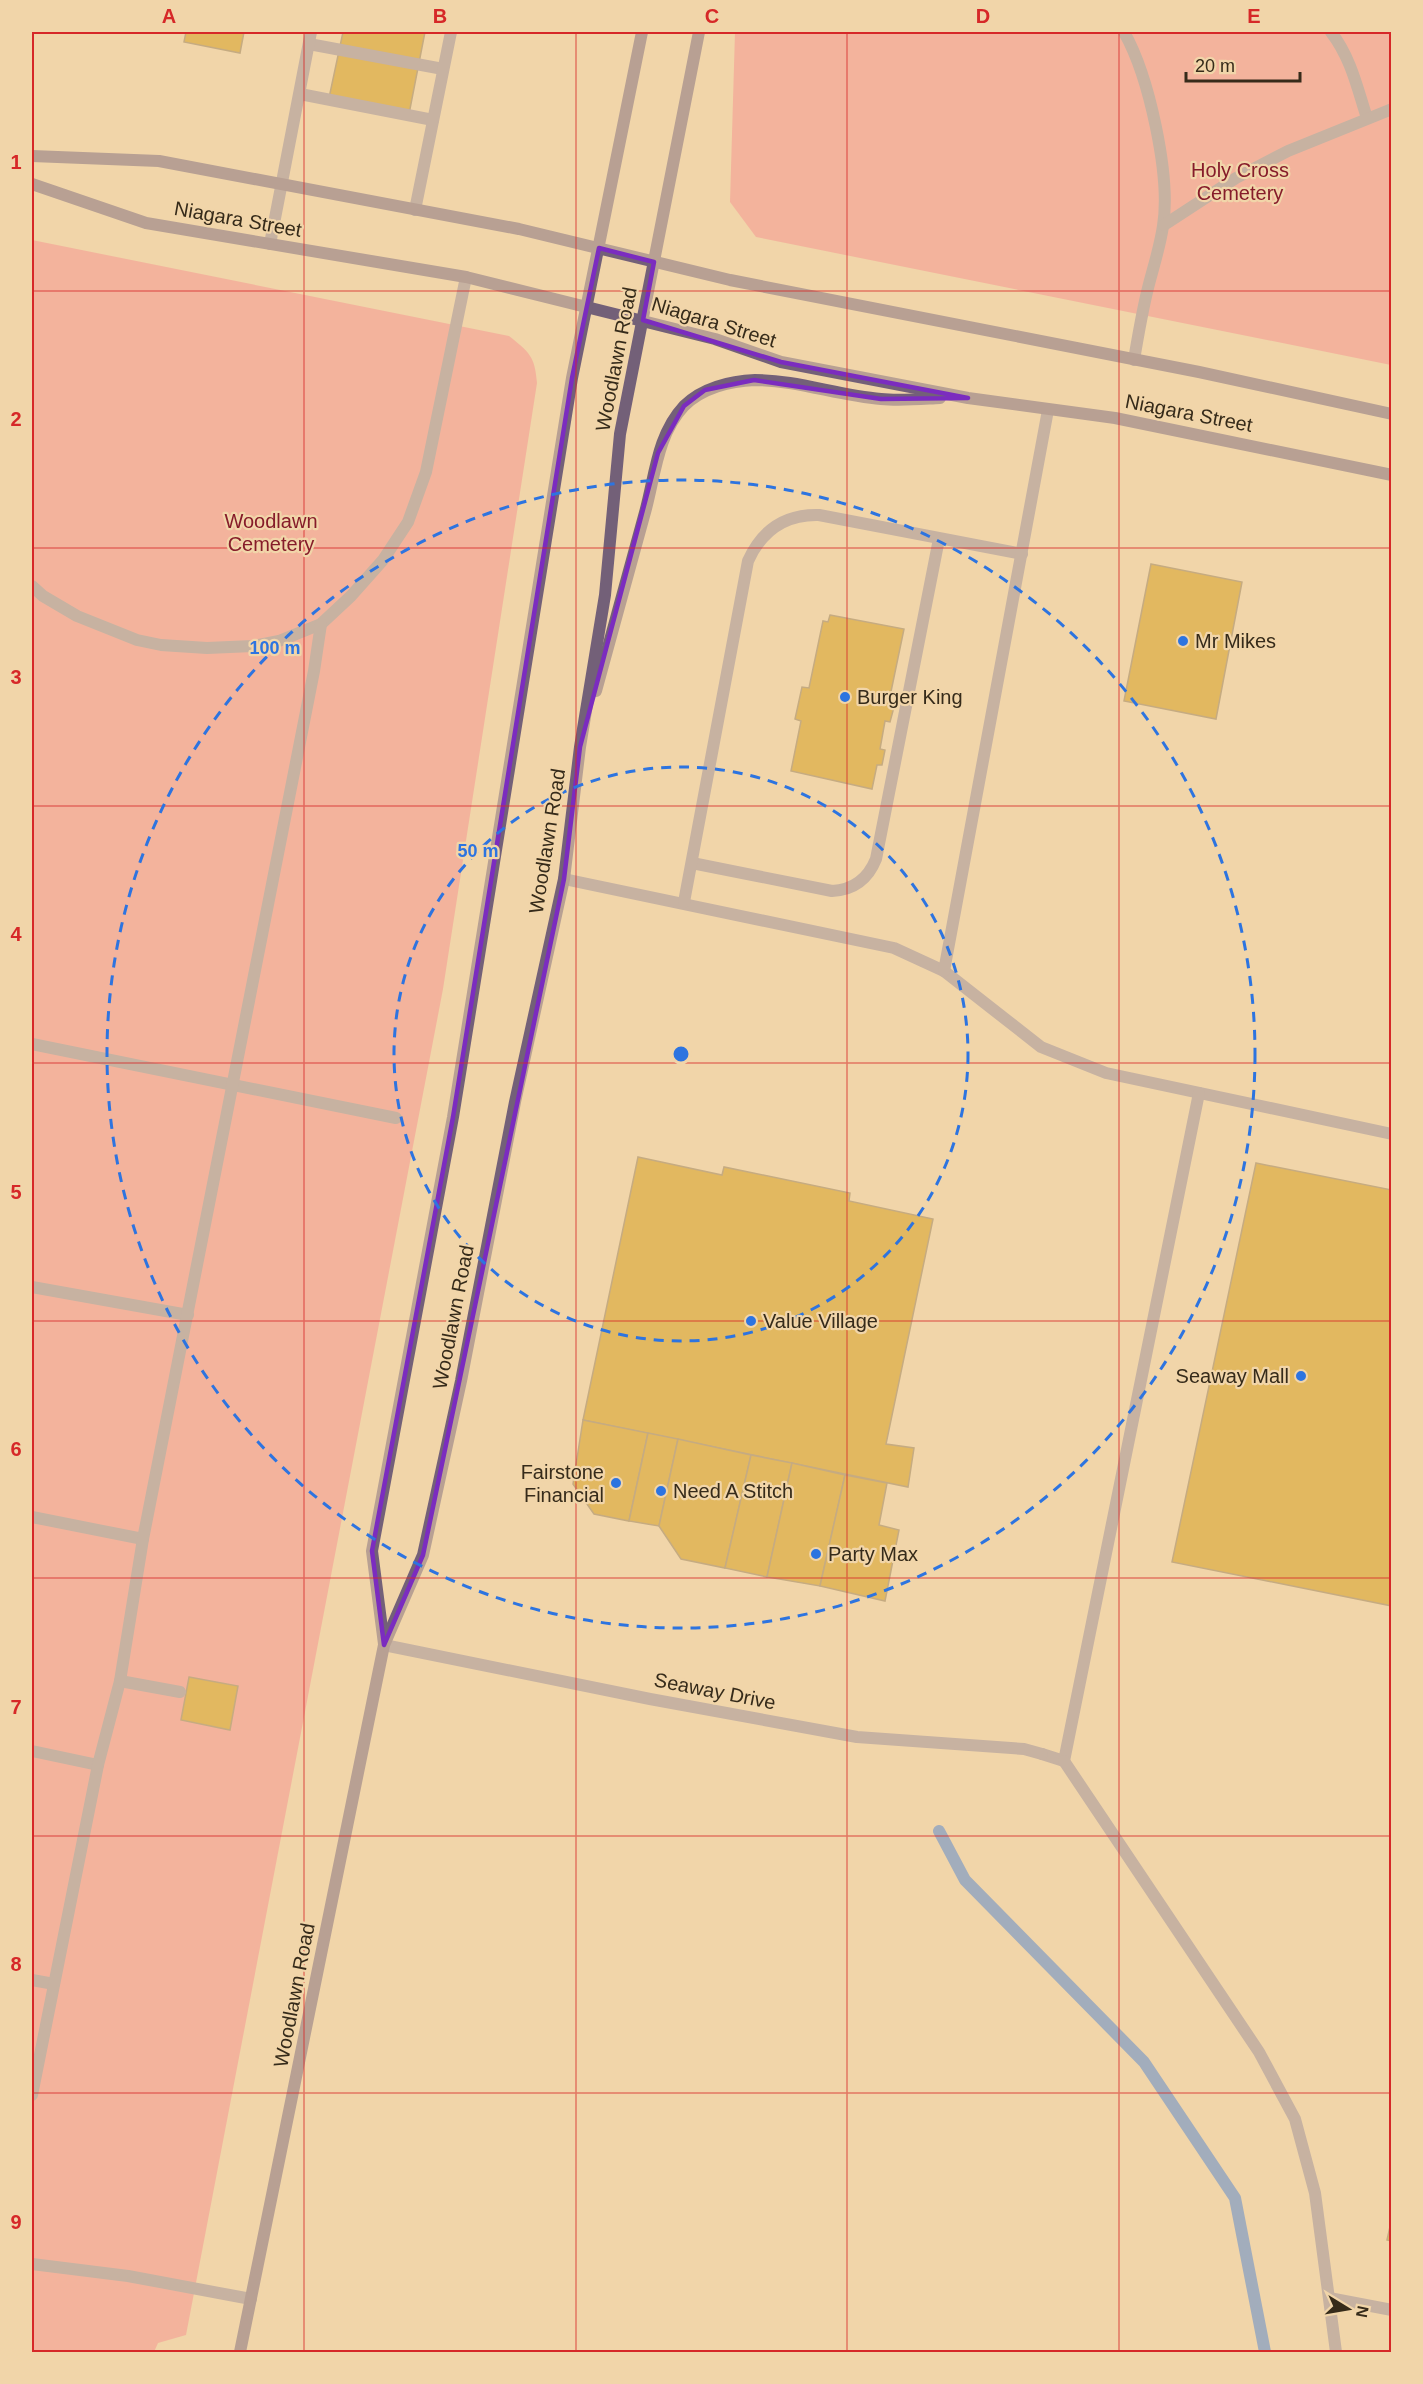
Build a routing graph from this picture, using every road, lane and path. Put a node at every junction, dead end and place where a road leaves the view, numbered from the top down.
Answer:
1 (311, 32) edge
2 (451, 32) edge
3 (642, 32) edge
4 (699, 32) edge
5 (1124, 32) edge
6 (1331, 32) edge
7 (309, 44) junction
8 (444, 69) junction
9 (300, 94) junction
10 (1392, 109) edge
11 (1367, 118) junction
12 (433, 120) junction
13 (32, 156) edge
14 (32, 184) edge
15 (282, 184) junction
16 (415, 210) junction
17 (1164, 225) junction
18 (270, 244) junction
19 (600, 248) junction
20 (654, 262) junction
21 (466, 278) junction
22 (588, 306) junction
23 (643, 320) junction
24 (1134, 360) junction
25 (968, 398) junction
26 (1048, 410) junction
27 (1392, 414) edge
28 (1392, 475) edge
29 (939, 538) junction
30 (1022, 554) junction
31 (32, 586) edge
32 (321, 624) junction
33 (580, 747) junction
34 (692, 863) junction
35 (564, 879) junction
36 (684, 902) junction
37 (944, 971) junction
38 (32, 1044) edge
39 (234, 1085) junction
40 (1199, 1093) junction
41 (396, 1119) dead end
42 (1392, 1134) edge
43 (32, 1287) edge
44 (188, 1315) junction
45 (32, 1517) edge
46 (143, 1539) junction
47 (384, 1645) junction
48 (120, 1681) junction
49 (180, 1692) dead end
50 (32, 1751) edge
51 (1064, 1761) junction
52 (98, 1765) junction
53 (32, 1980) edge
54 (54, 1984) junction
55 (32, 2095) edge
56 (32, 2264) edge
57 (1329, 2298) junction
58 (251, 2299) junction
59 (1392, 2310) edge
60 (240, 2352) edge
61 (1336, 2352) edge

1 - 7 street
2 - 8 street
3 - 19 main road, Woodlawn Road
4 - 20 main road, Woodlawn Road
5 - 17 street
6 - 11 street
7 - 8 street
7 - 9 street
8 - 12 street
9 - 12 street
9 - 15 street
10 - 11 street
11 - 17 street
12 - 16 street
13 - 15 main road, Niagara Street
14 - 18 main road, Niagara Street
15 - 16 main road, Niagara Street
15 - 18 street
16 - 19 main road, Niagara Street
17 - 24 street
18 - 21 main road, Niagara Street
19 - 20 main road, Niagara Street
19 - 22 main road, Woodlawn Road
20 - 23 main road, Woodlawn Road
20 - 24 main road, Niagara Street
21 - 22 main road, Niagara Street
21 - 32 street
22 - 23 main road, Niagara Street
22 - 47 main road, Woodlawn Road
23 - 25 main road, Niagara Street
23 - 33 main road, Woodlawn Road
24 - 27 main road, Niagara Street
25 - 26 main road, Niagara Street
25 - 33 main road
26 - 28 main road, Niagara Street
26 - 30 street
29 - 30 street
29 - 34 street
29 - 34 street
30 - 37 street
31 - 32 street
32 - 39 street
33 - 35 main road, Woodlawn Road
34 - 36 street
35 - 36 street
35 - 47 main road, Woodlawn Road
36 - 37 street
37 - 40 street
38 - 39 street
39 - 41 street
39 - 44 street
40 - 42 street
40 - 51 street
43 - 44 street
44 - 46 street
45 - 46 street
46 - 48 street
47 - 51 street, Seaway Drive
47 - 58 main road, Woodlawn Road
48 - 49 street
48 - 52 street
50 - 52 street
51 - 57 street
52 - 54 street
53 - 54 street
54 - 55 street
56 - 58 street
57 - 59 street
57 - 61 street
58 - 60 main road, Woodlawn Road

